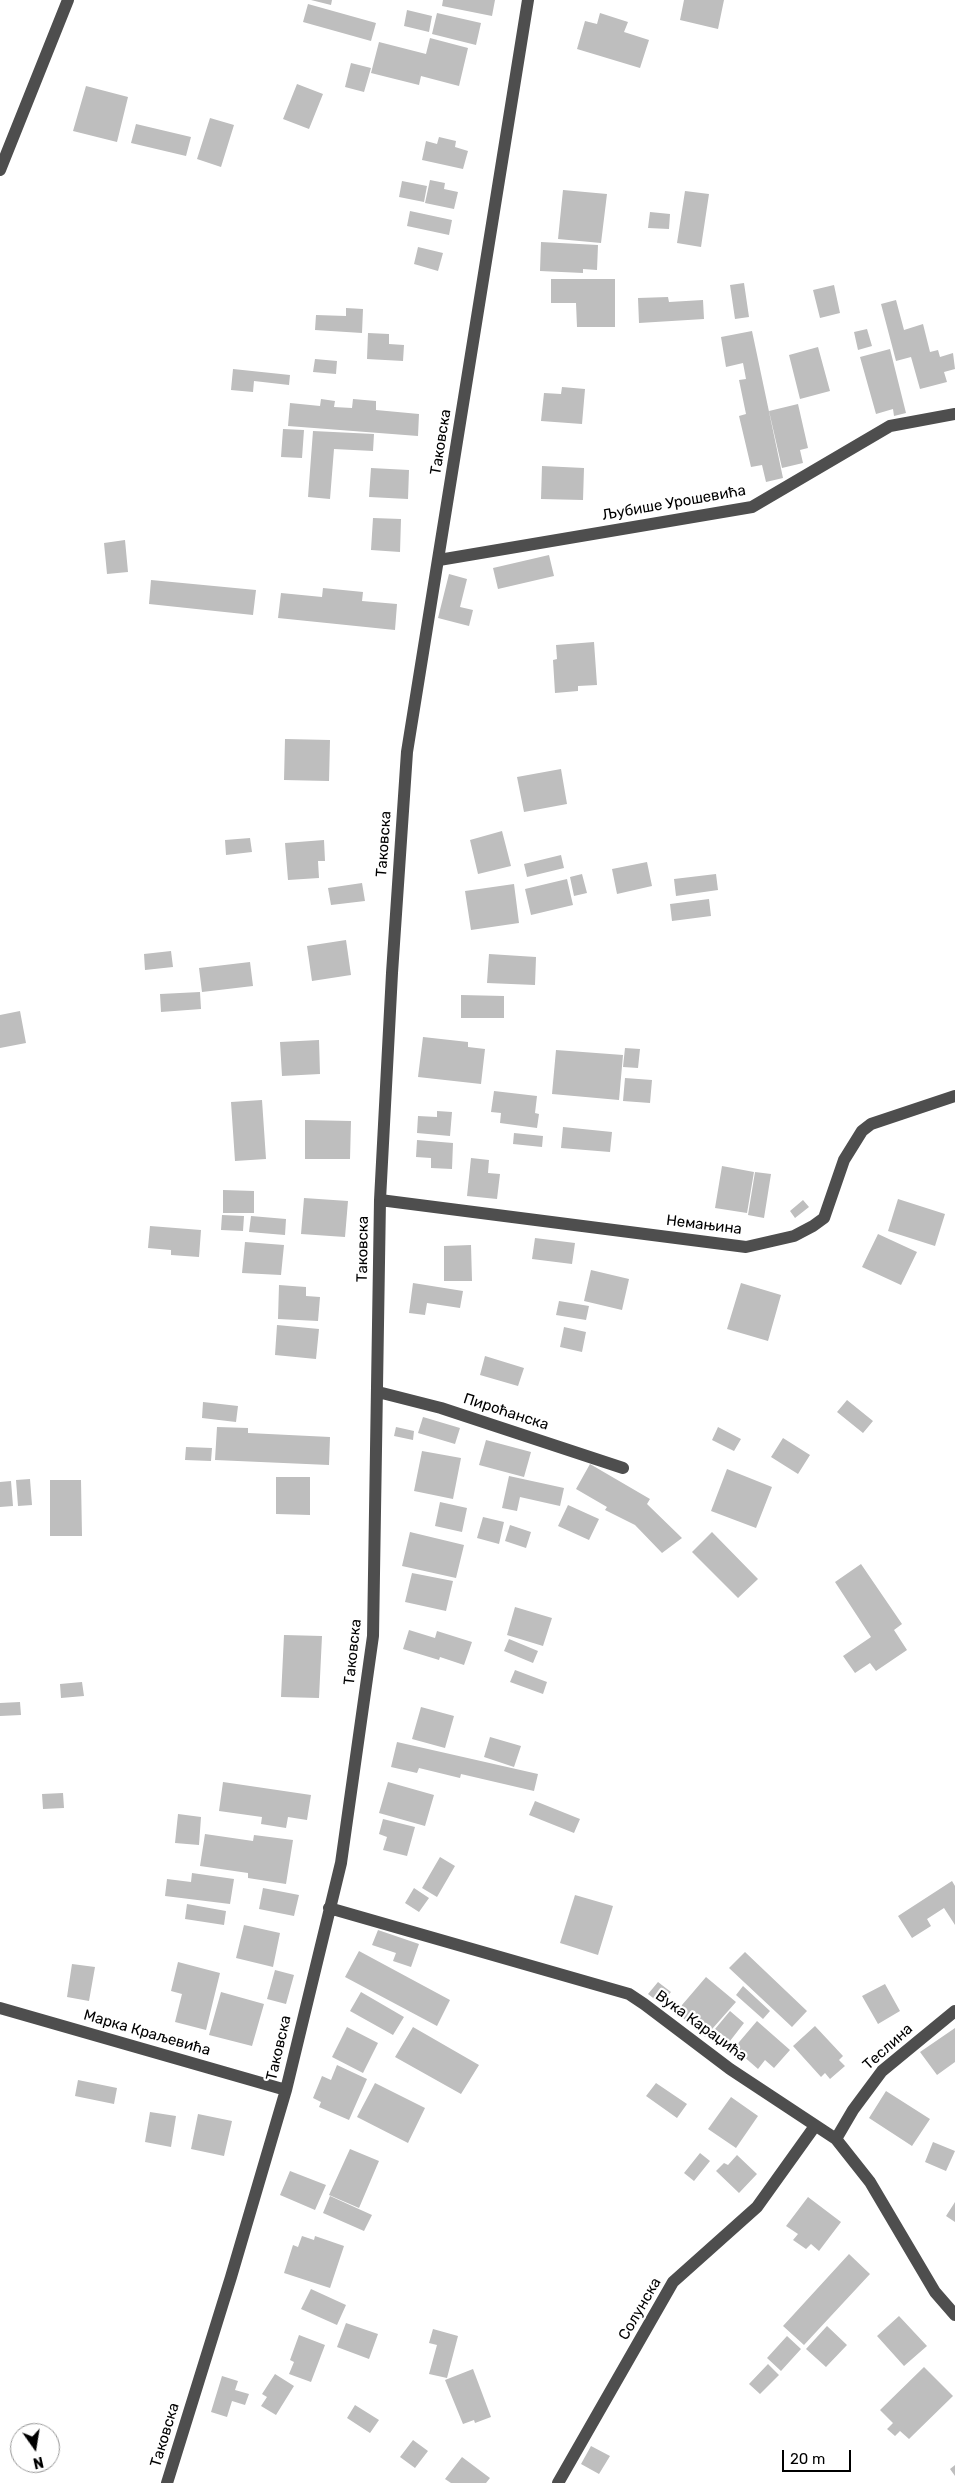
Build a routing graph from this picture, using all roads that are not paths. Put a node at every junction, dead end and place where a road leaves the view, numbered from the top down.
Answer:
1 (68, 0) edge
2 (528, 0) edge
3 (0, 170) edge
4 (955, 414) edge
5 (438, 560) junction
6 (955, 1096) edge
7 (380, 1200) junction
8 (378, 1392) junction
9 (623, 1468) dead end
10 (329, 1908) junction
11 (0, 2008) edge
12 (955, 2011) edge
13 (286, 2090) junction
14 (815, 2126) junction
15 (836, 2139) junction
16 (955, 2315) edge
17 (168, 2483) edge
18 (558, 2483) edge

1 - 3 street
2 - 5 street, Таковска
4 - 5 street, Љубише Урошевића
5 - 7 street, Таковска
6 - 7 street, Немањина
7 - 8 street, Таковска
8 - 9 street, Пироћанска
8 - 10 street, Таковска
10 - 13 street, Таковска
10 - 14 street, Вука Караџића
11 - 13 street, Марка Краљевића
12 - 15 street, Теслина
13 - 17 street, Таковска
14 - 15 street, Вука Караџића
14 - 18 street, Солунска
15 - 16 street, Вука Караџића

